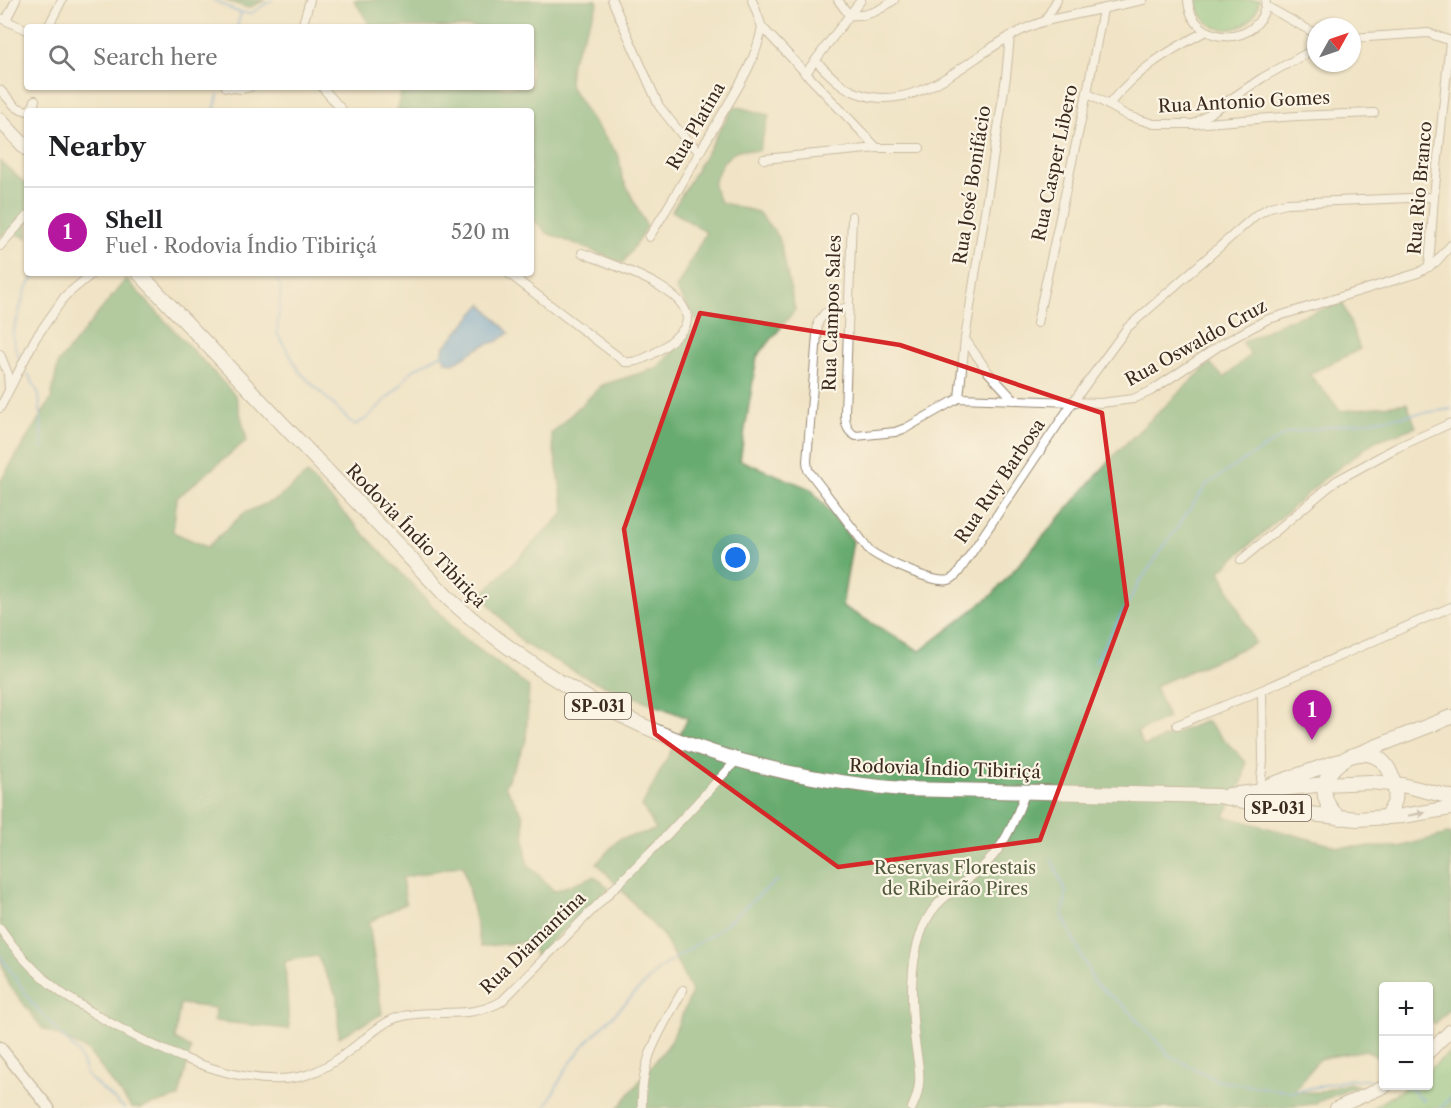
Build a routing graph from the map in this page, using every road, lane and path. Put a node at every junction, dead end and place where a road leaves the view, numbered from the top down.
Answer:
1 (16, 0) edge
2 (62, 0) edge
3 (310, 0) edge
4 (612, 0) edge
5 (752, 0) edge
6 (837, 0) edge
7 (861, 0) edge
8 (894, 0) edge
9 (1057, 0) edge
10 (1143, 0) edge
11 (1188, 0) edge
12 (1266, 3) edge
13 (1103, 10) junction
14 (849, 15) junction
15 (3, 19) edge
16 (1045, 21) junction
17 (50, 24) edge
18 (303, 24) edge
19 (762, 27) junction
20 (1307, 28) edge
21 (24, 29) edge
22 (1206, 31) junction
23 (1010, 36) junction
24 (1361, 37) edge
25 (1450, 41) edge
26 (1307, 53) edge
27 (816, 61) junction
28 (805, 74) junction
29 (0, 90) edge
30 (325, 90) edge
31 (1087, 93) junction
32 (35, 100) dead end
33 (1108, 105) junction
34 (30, 108) edge
35 (340, 108) edge
36 (24, 110) edge
37 (1374, 113) dead end
38 (0, 120) edge
39 (1193, 124) junction
40 (24, 145) edge
41 (877, 148) junction
42 (920, 148) dead end
43 (699, 152) junction
44 (764, 159) dead end
45 (1434, 197) junction
46 (852, 216) dead end
47 (24, 219) edge
48 (649, 237) dead end
49 (1451, 245) edge
50 (0, 246) edge
51 (582, 253) dead end
52 (1429, 267) junction
53 (89, 276) edge
54 (142, 276) edge
55 (512, 276) edge
56 (849, 307) junction
57 (1037, 323) dead end
58 (965, 339) junction
59 (0, 354) edge
60 (9, 389) junction
61 (958, 398) junction
62 (1014, 400) junction
63 (1073, 402) junction
64 (0, 408) edge
65 (1451, 423) edge
66 (1241, 560) dead end
67 (1451, 607) edge
68 (1262, 690) junction
69 (1451, 717) edge
70 (1177, 725) dead end
71 (1401, 736) junction
72 (1358, 754) junction
73 (1342, 759) junction
74 (736, 761) junction
75 (1388, 767) junction
76 (1343, 782) junction
77 (1370, 782) junction
78 (1325, 784) junction
79 (1394, 784) junction
80 (1266, 786) junction
81 (1415, 788) junction
82 (1026, 791) junction
83 (1245, 792) junction
84 (1218, 796) junction
85 (1451, 797) edge
86 (1396, 799) junction
87 (1325, 801) junction
88 (1451, 808) edge
89 (1340, 818) junction
90 (1384, 818) junction
91 (0, 928) edge
92 (684, 990) dead end
93 (1451, 1030) edge
94 (0, 1047) edge
95 (1433, 1048) edge
96 (1379, 1089) edge
97 (49, 1108) edge
98 (642, 1108) edge
99 (912, 1108) edge
100 (1336, 1108) edge

1 - 15 street
2 - 17 street
3 - 18 street
4 - 43 street
5 - 19 street
6 - 14 street
7 - 14 street
8 - 14 street
9 - 16 street
10 - 13 street
11 - 22 street
12 - 20 street
12 - 22 street
13 - 16 street
13 - 31 street, Rua Casper Libero
14 - 27 street
15 - 21 street
16 - 23 street
19 - 28 street
19 - 43 street, Rua Platina
22 - 33 street
23 - 27 street
23 - 58 street, Rua José Bonifácio
24 - 25 street
25 - 45 street, Rua Rio Branco
26 - 39 street
27 - 28 street
28 - 41 street
29 - 36 street
30 - 35 street
31 - 33 street, Rua Antonio Gomes
31 - 57 street, Rua Casper Libero
32 - 34 street
33 - 39 street, Rua Antonio Gomes
37 - 39 street, Rua Antonio Gomes
38 - 40 highway
41 - 42 street
41 - 44 street
43 - 48 street, Rua Platina
45 - 52 street, Rua Rio Branco
45 - 63 street, Rua Ruy Barbosa
46 - 56 street, Rua Campos Sales
47 - 50 street
49 - 52 street, Rua Oswaldo Cruz
51 - 55 street
52 - 63 street, Rua Oswaldo Cruz
53 - 60 street
54 - 74 highway, Rodovia Índio Tibiriçá / SP-031
56 - 61 street, Rua Campos Sales
56 - 63 street, Rua Ruy Barbosa
58 - 61 street, Rua José Bonifácio
58 - 62 street
59 - 60 street
60 - 64 street
61 - 62 street, Rua Oswaldo Cruz
62 - 63 street, Rua Oswaldo Cruz
65 - 66 street
67 - 68 street
68 - 70 street
68 - 80 street
69 - 71 highway
71 - 72 highway
71 - 75 highway
72 - 73 highway
72 - 75 highway
73 - 78 highway
73 - 80 highway
74 - 82 highway, Rodovia Índio Tibiriçá / SP-031
74 - 91 street, Rua Diamantina
75 - 79 highway
75 - 81 highway
76 - 77 highway, Rodovia Índio Tibiriçá / SP-031
76 - 78 highway, Rodovia Índio Tibiriçá / SP-031
76 - 87 highway
77 - 79 highway, Rodovia Índio Tibiriçá / SP-031
77 - 86 highway
78 - 83 highway, Rodovia Índio Tibiriçá / SP-031
78 - 87 highway
79 - 81 highway, Rodovia Índio Tibiriçá / SP-031
79 - 86 highway
80 - 83 highway
81 - 85 highway, Rodovia Índio Tibiriçá / SP-031
82 - 84 highway, Rodovia Índio Tibiriçá / SP-031
82 - 99 street
83 - 84 highway, Rodovia Índio Tibiriçá / SP-031
84 - 89 highway, Rodovia Índio Tibiriçá / SP-031
86 - 90 highway
87 - 89 highway
90 -> 88 highway, Rodovia Índio Tibiriçá / SP-031
89 - 90 highway, Rodovia Índio Tibiriçá / SP-031
92 - 98 street
93 - 95 main road
94 - 97 street
96 - 100 main road

